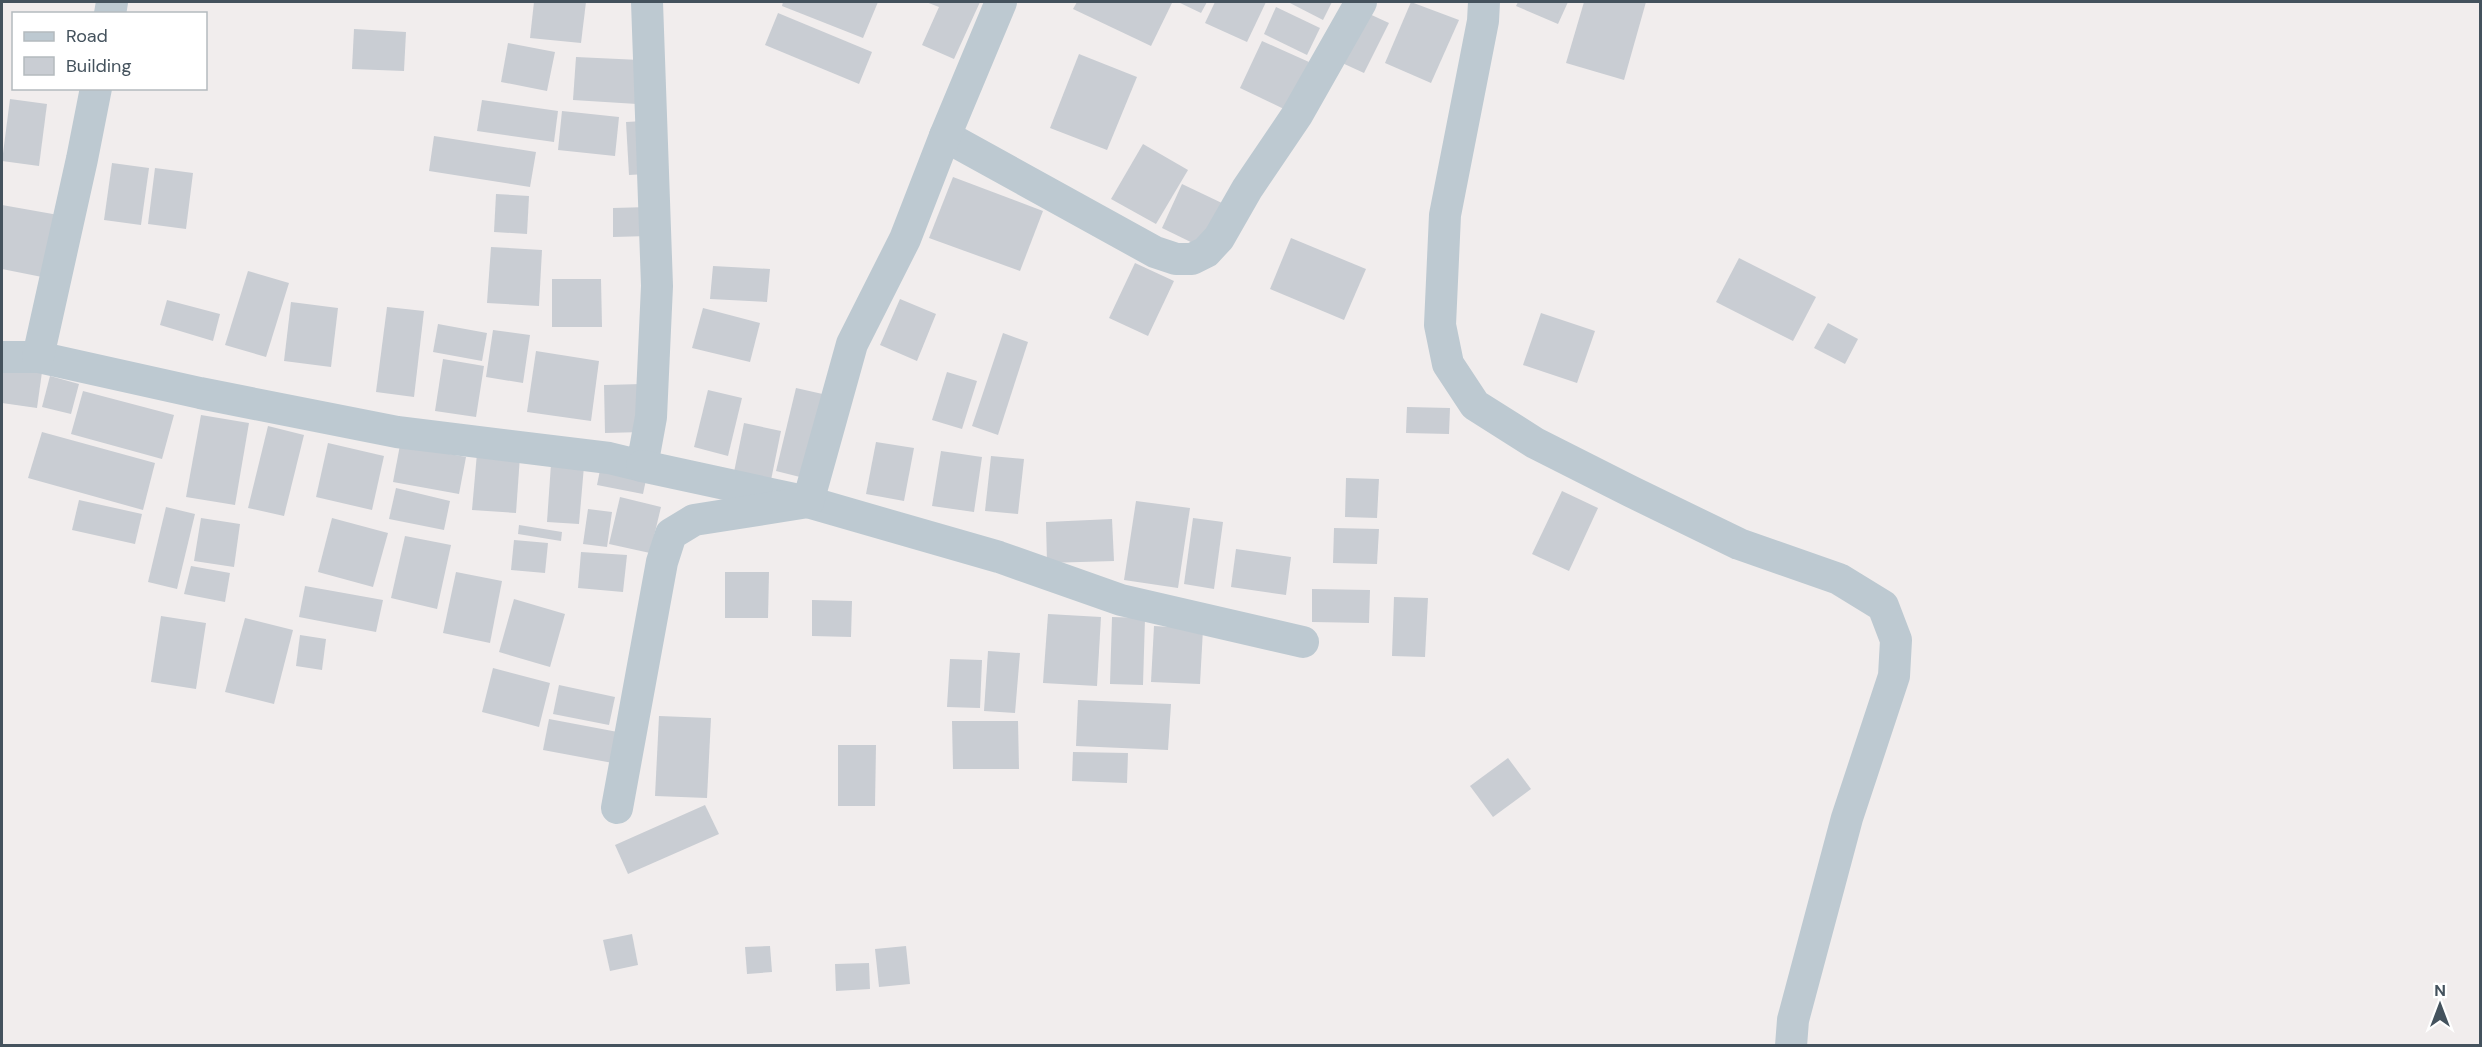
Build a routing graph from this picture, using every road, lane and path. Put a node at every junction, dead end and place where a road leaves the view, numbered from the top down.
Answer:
1 (647, 2) edge
2 (1001, 2) edge
3 (1361, 2) edge
4 (1484, 2) edge
5 (96, 90) edge
6 (945, 136) junction
7 (2, 357) edge
8 (38, 357) junction
9 (642, 466) junction
10 (808, 502) junction
11 (1303, 642) dead end
12 (616, 808) dead end
13 (1791, 1046) edge

1 - 9 street
2 - 6 street
3 - 6 street
4 - 13 street
5 - 8 street
6 - 10 street
7 - 8 street
8 - 9 street
9 - 10 street
10 - 11 street
10 - 12 street

